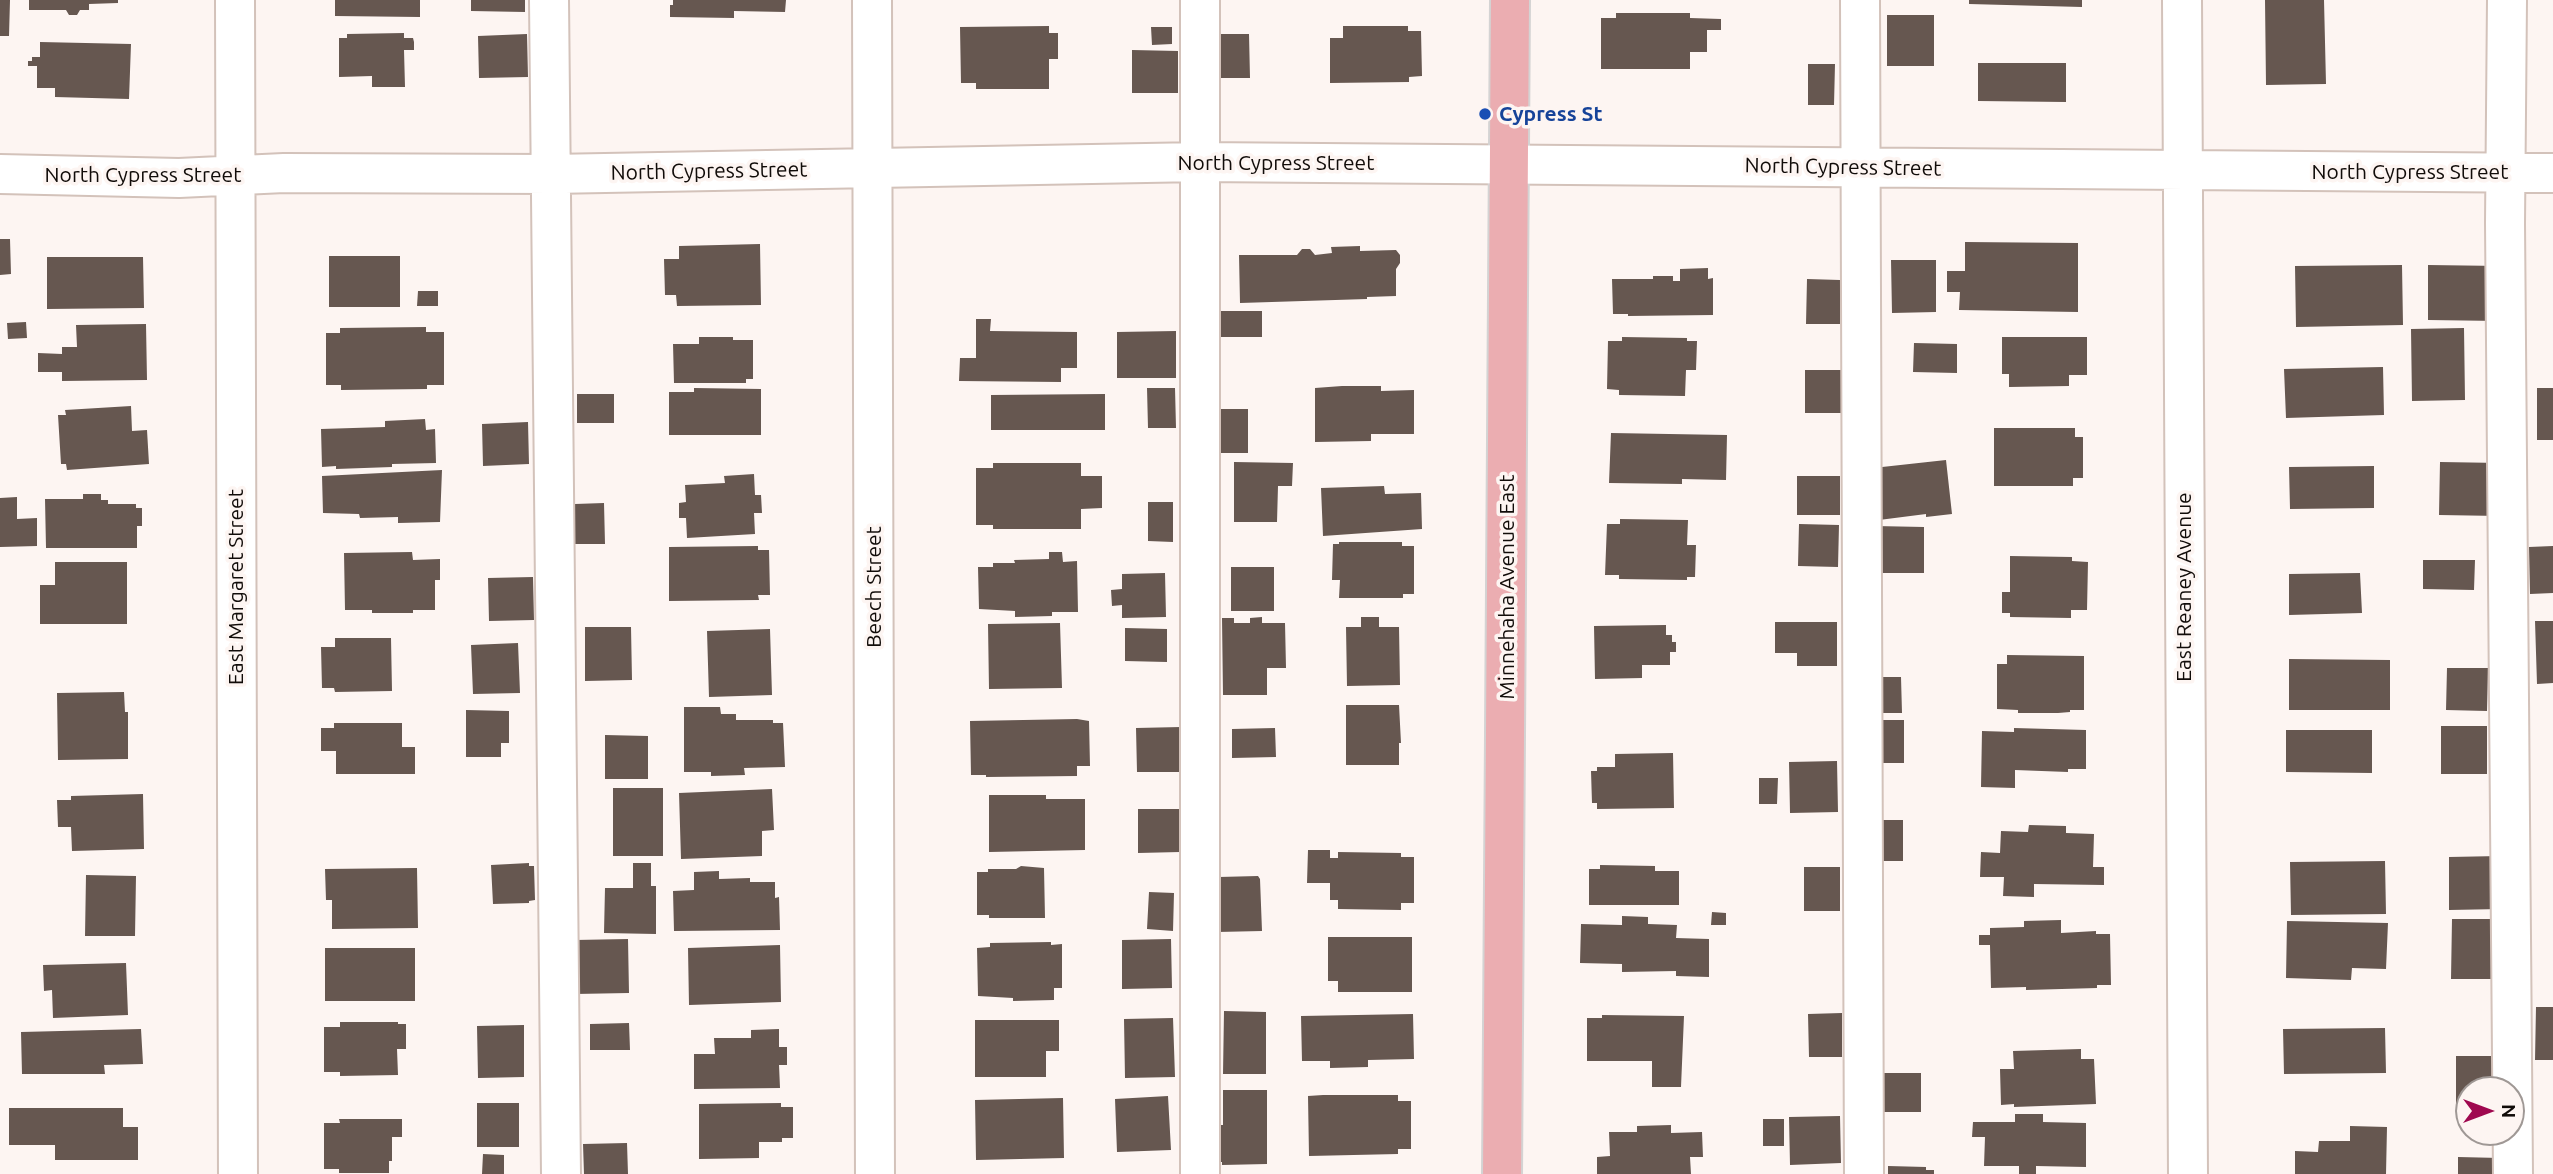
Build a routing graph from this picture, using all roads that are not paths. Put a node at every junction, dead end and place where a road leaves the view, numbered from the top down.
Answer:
1 (235, 0) edge
2 (549, 0) edge
3 (872, 0) edge
4 (1199, 0) edge
5 (1510, 0) edge
6 (1860, 0) edge
7 (2182, 0) edge
8 (2507, 0) edge
9 (1200, 162) junction
10 (1510, 164) junction
11 (1862, 167) junction
12 (873, 168) junction
13 (2182, 170) junction
14 (2505, 173) junction
15 (2553, 173) edge
16 (0, 174) edge
17 (551, 174) junction
18 (235, 177) junction
19 (238, 1174) edge
20 (561, 1174) edge
21 (875, 1174) edge
22 (1200, 1174) edge
23 (1502, 1174) edge
24 (1864, 1174) edge
25 (2188, 1174) edge
26 (2513, 1174) edge

1 - 18 street, East Margaret Street
2 - 17 street
3 - 12 street, Beech Street
4 - 9 street
5 - 10 main road, Minnehaha Avenue East
6 - 11 street
7 - 13 street, East Reaney Avenue
8 - 14 street
9 - 10 street, North Cypress Street
9 - 12 street, North Cypress Street
9 - 22 street
10 - 11 street, North Cypress Street
10 - 23 main road, Minnehaha Avenue East
11 - 13 street, North Cypress Street
11 - 24 street
12 - 17 street, North Cypress Street
12 - 21 street, Beech Street
13 - 14 street, North Cypress Street
13 - 25 street, East Reaney Avenue
14 - 15 street, North Cypress Street
14 - 26 street
16 - 18 street, North Cypress Street
17 - 18 street, North Cypress Street
17 - 20 street
18 - 19 street, East Margaret Street

